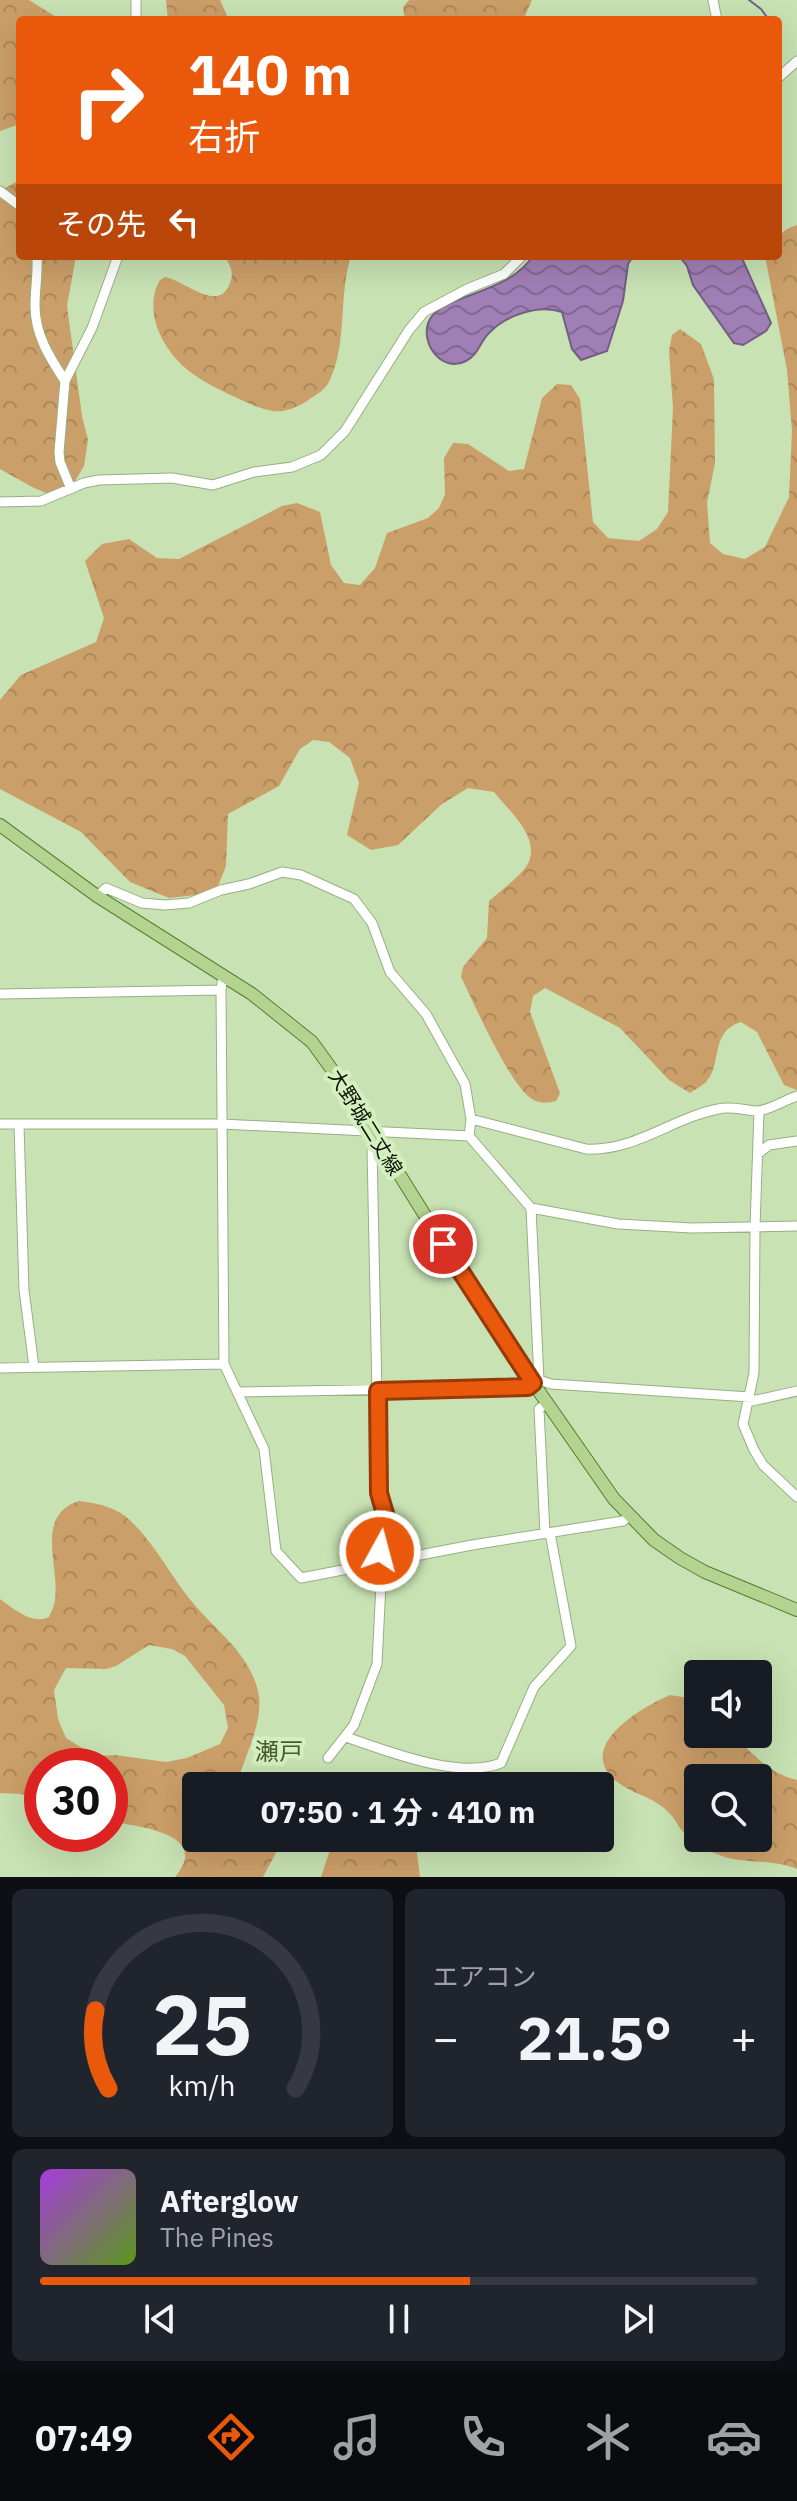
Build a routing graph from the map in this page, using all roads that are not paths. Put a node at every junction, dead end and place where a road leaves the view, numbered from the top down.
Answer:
1 (797, 61) edge
2 (782, 74) edge
3 (37, 260) edge
4 (117, 260) edge
5 (518, 260) edge
6 (65, 381) junction
7 (71, 489) junction
8 (0, 502) edge
9 (0, 825) edge
10 (97, 896) junction
11 (223, 976) junction
12 (221, 990) junction
13 (0, 994) edge
14 (797, 1096) edge
15 (759, 1111) junction
16 (471, 1119) junction
17 (0, 1124) edge
18 (222, 1124) junction
19 (19, 1125) junction
20 (372, 1130) junction
21 (469, 1136) junction
22 (797, 1141) edge
23 (380, 1144) junction
24 (759, 1153) junction
25 (531, 1208) junction
26 (797, 1226) edge
27 (755, 1227) junction
28 (224, 1364) junction
29 (34, 1367) junction
30 (0, 1368) edge
31 (536, 1382) junction
32 (378, 1391) junction
33 (797, 1391) edge
34 (237, 1392) junction
35 (750, 1397) junction
36 (547, 1403) junction
37 (797, 1497) edge
38 (629, 1516) junction
39 (548, 1533) junction
40 (380, 1563) junction
41 (797, 1610) edge
42 (346, 1737) junction
43 (328, 1758) dead end

1 - 2 street
3 - 6 street
4 - 6 street
5 - 7 street
6 - 7 street
7 - 8 street
9 - 10 main road, 大野城二丈線
10 - 11 main road, 大野城二丈線
10 - 16 street
11 - 12 street
11 - 20 main road, 大野城二丈線
12 - 13 street
12 - 18 street
14 - 15 street
15 - 16 street
15 - 24 street
16 - 21 street
17 - 19 street
18 - 19 street
18 - 20 street
18 - 28 street
19 - 29 street
20 - 21 street
20 - 23 main road, 大野城二丈線
21 - 25 street
22 - 24 street
23 - 31 main road, 大野城二丈線
23 - 32 street
24 - 27 street
25 - 27 street
25 - 31 street
26 - 27 street
27 - 35 street
28 - 29 street
28 - 34 street
29 - 30 street
31 - 32 street
31 - 35 street
31 - 36 main road, 大野城二丈線
32 - 34 street
32 - 40 street
33 - 35 street
34 - 40 street
35 - 37 street
36 - 38 main road, 大野城二丈線
36 - 39 street
38 - 39 street
38 - 41 main road, 大野城二丈線
39 - 40 street
39 - 42 street
40 - 42 street
42 - 43 street

